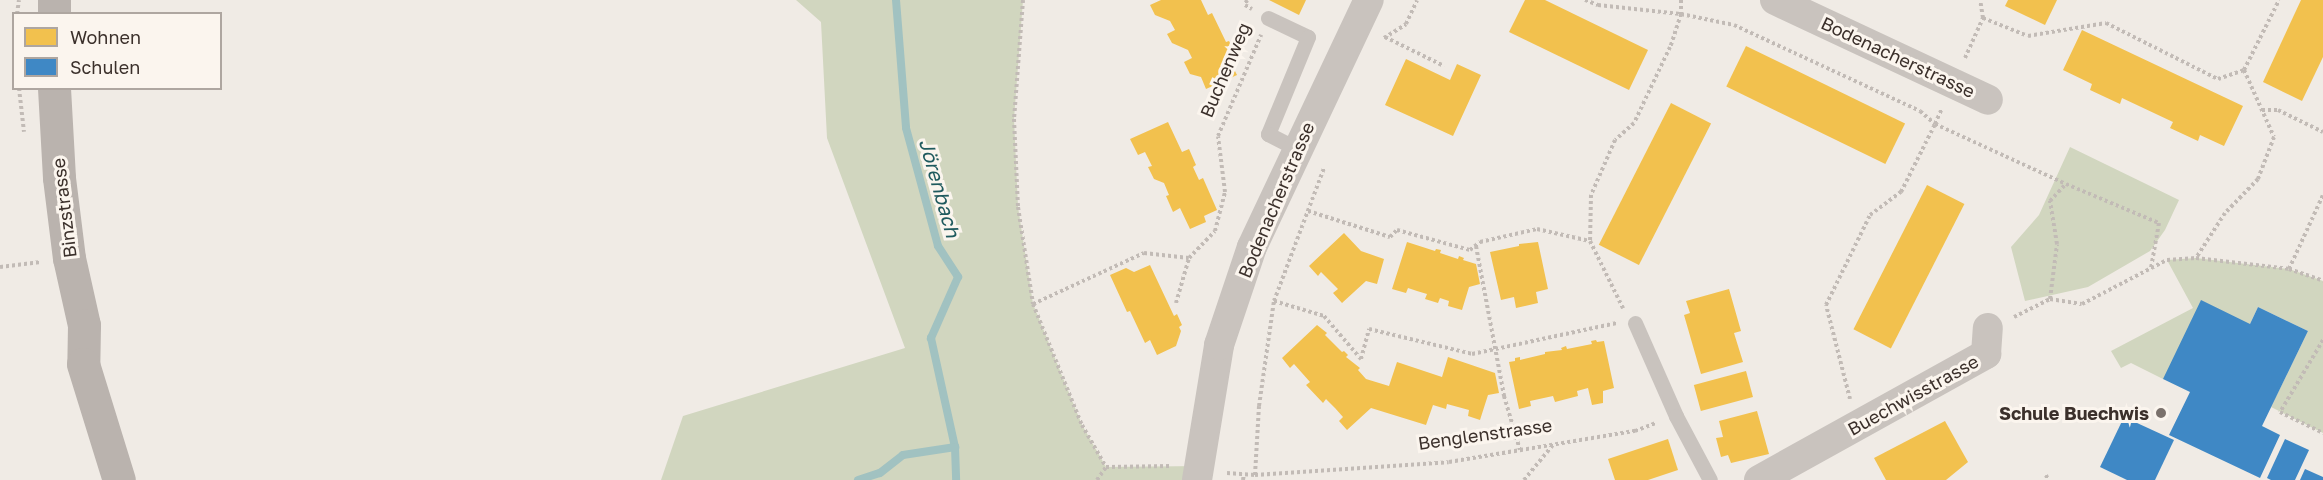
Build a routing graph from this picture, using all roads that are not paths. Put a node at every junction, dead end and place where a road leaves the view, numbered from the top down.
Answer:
1 (1775, 0) edge
2 (1363, 12) edge
3 (1268, 18) road end
4 (54, 90) edge
5 (1988, 100) dead end
6 (1297, 149) junction
7 (1634, 321) road end
8 (84, 325) junction
9 (1988, 328) road end
10 (1200, 473) edge
11 (119, 480) edge
12 (143, 480) edge
13 (1710, 480) edge
14 (1759, 480) edge

1 - 5 street, Bodenacherstrasse
2 - 6 street, Bodenacherstrasse
3 - 6 lane, Buchenweg
4 - 8 main road, Binzstrasse
6 - 10 street, Bodenacherstrasse
7 - 13 lane
8 - 11 main road, Binzstrasse
8 - 12 main road, Binzstrasse
9 - 14 street, Buechwisstrasse

